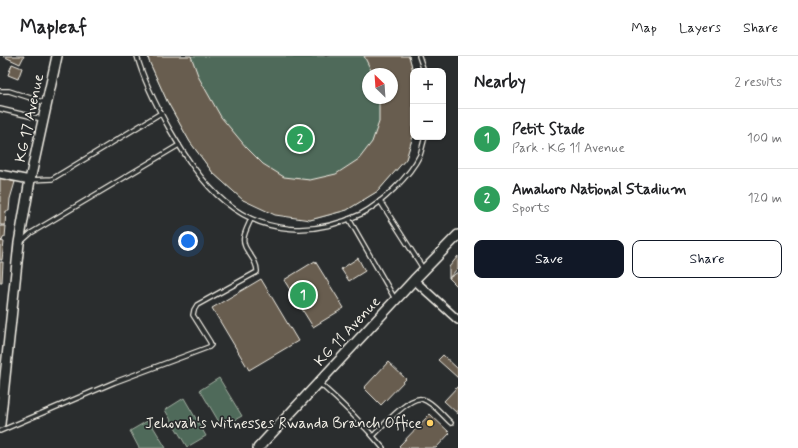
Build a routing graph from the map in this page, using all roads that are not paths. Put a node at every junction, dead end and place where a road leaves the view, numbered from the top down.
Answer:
1 (56, 56) edge
2 (137, 56) edge
3 (419, 56) edge
4 (423, 68) edge
5 (0, 91) edge
6 (47, 104) junction
7 (0, 109) edge
8 (161, 113) junction
9 (44, 119) junction
10 (424, 140) edge
11 (179, 145) junction
12 (0, 174) edge
13 (30, 180) junction
14 (380, 201) junction
15 (251, 219) junction
16 (349, 220) junction
17 (458, 235) edge
18 (19, 244) junction
19 (424, 270) junction
20 (414, 280) junction
21 (396, 300) junction
22 (458, 320) edge
23 (319, 383) junction
24 (1, 412) edge
25 (451, 423) dead end
26 (0, 424) edge
27 (0, 431) edge
28 (373, 436) junction
29 (258, 448) edge
30 (383, 448) edge

1 - 6 street, KG 17 Avenue
2 - 8 lane
3 - 4 lane
5 - 6 lane
6 - 9 street, KG 17 Avenue
7 - 9 lane
8 - 11 lane
8 - 13 lane
9 - 13 street, KG 17 Avenue
10 - 14 lane
11 - 15 lane
11 - 18 lane
12 - 13 street
13 - 18 street, KG 17 Avenue
14 - 16 lane
14 - 19 lane
15 - 16 lane
15 - 27 lane
16 - 21 lane
17 - 19 street, KG 11 Avenue
18 - 24 street, KG 17 Avenue
19 - 20 street, KG 11 Avenue
20 - 21 street, KG 11 Avenue
20 - 22 street
21 - 23 street, KG 11 Avenue
23 - 28 lane
23 - 29 street, KG 11 Avenue
24 - 26 street, KG 17 Avenue
25 - 28 lane
28 - 30 lane

